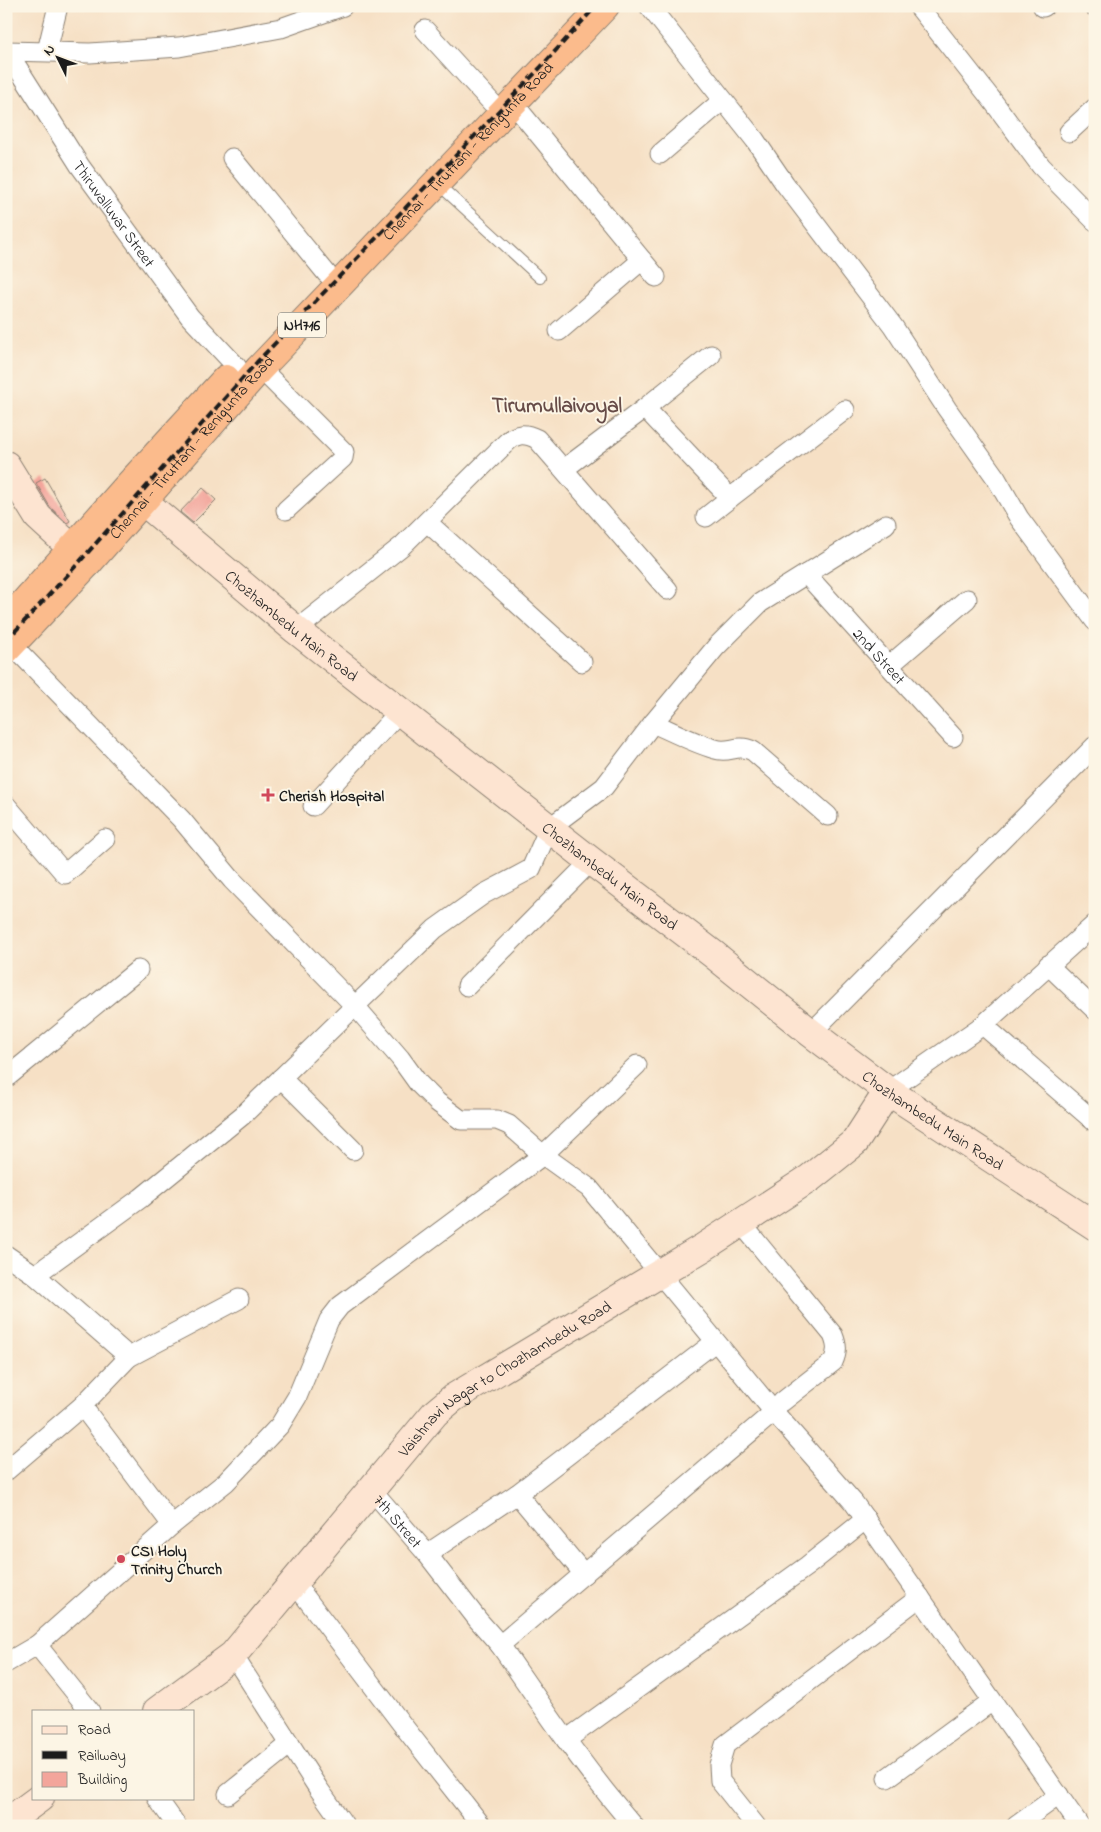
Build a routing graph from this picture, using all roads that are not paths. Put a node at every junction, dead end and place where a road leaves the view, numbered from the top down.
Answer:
1 (58, 6) edge
2 (343, 6) edge
3 (580, 6) edge
4 (605, 6) edge
5 (649, 6) edge
6 (918, 6) edge
7 (425, 30) dead end
8 (7, 51) edge
9 (47, 51) junction
10 (723, 100) junction
11 (503, 103) junction
12 (1095, 108) edge
13 (1069, 132) dead end
14 (660, 154) dead end
15 (232, 158) dead end
16 (437, 184) junction
17 (1095, 221) edge
18 (642, 260) junction
19 (326, 274) junction
20 (656, 277) dead end
21 (540, 278) dead end
22 (559, 331) dead end
23 (277, 338) junction
24 (711, 355) dead end
25 (248, 368) junction
26 (645, 408) junction
27 (844, 410) dead end
28 (6, 465) edge
29 (564, 469) junction
30 (730, 498) junction
31 (143, 501) junction
32 (286, 510) dead end
33 (706, 517) dead end
34 (427, 522) junction
35 (886, 524) dead end
36 (80, 556) junction
37 (806, 574) junction
38 (668, 590) dead end
39 (967, 598) dead end
40 (1095, 621) edge
41 (296, 630) junction
42 (8, 640) edge
43 (582, 662) dead end
44 (890, 665) junction
45 (400, 711) junction
46 (653, 723) junction
47 (953, 737) dead end
48 (1095, 746) edge
49 (6, 806) edge
50 (314, 806) dead end
51 (828, 816) dead end
52 (549, 828) junction
53 (105, 840) dead end
54 (591, 861) junction
55 (1093, 928) edge
56 (1048, 965) junction
57 (138, 970) dead end
58 (467, 986) dead end
59 (355, 1006) junction
60 (1095, 1010) edge
61 (983, 1025) junction
62 (811, 1033) junction
63 (636, 1066) dead end
64 (10, 1069) edge
65 (281, 1078) junction
66 (888, 1091) junction
67 (1095, 1122) edge
68 (353, 1150) dead end
69 (543, 1155) junction
70 (741, 1223) junction
71 (1095, 1226) edge
72 (6, 1255) edge
73 (660, 1273) junction
74 (35, 1275) junction
75 (238, 1300) dead end
76 (715, 1342) junction
77 (129, 1357) junction
78 (82, 1406) junction
79 (778, 1407) junction
80 (6, 1471) edge
81 (371, 1489) junction
82 (516, 1494) junction
83 (866, 1519) junction
84 (172, 1524) junction
85 (427, 1554) junction
86 (584, 1574) junction
87 (292, 1581) junction
88 (920, 1597) junction
89 (37, 1645) junction
90 (500, 1645) junction
91 (233, 1655) junction
92 (6, 1663) edge
93 (992, 1701) junction
94 (89, 1710) edge
95 (158, 1710) edge
96 (566, 1740) junction
97 (290, 1744) junction
98 (887, 1778) dead end
99 (228, 1794) dead end
100 (1059, 1795) junction
101 (37, 1800) edge
102 (158, 1800) edge
103 (6, 1824) edge
104 (177, 1826) edge
105 (345, 1826) edge
106 (482, 1826) edge
107 (634, 1826) edge
108 (756, 1826) edge
109 (1016, 1826) edge
110 (1080, 1826) edge

1 - 9 street
2 - 9 street
3 - 11 highway, Chennai - Tiruttani - Renigunta Road / NH716
4 - 11 highway, Chennai - Tiruttani - Renigunta Road / NH716
5 - 10 street
6 - 17 street
7 - 11 street
8 - 9 street
8 - 25 street, Thiruvalluvar Street
10 - 14 street
10 - 40 street
11 - 16 highway, Chennai - Tiruttani - Renigunta Road / NH716
11 - 18 street
11 - 19 highway, Chennai - Tiruttani - Renigunta Road / NH716
12 - 13 street
15 - 19 street
16 - 21 lane
16 - 23 highway, Chennai - Tiruttani - Renigunta Road / NH716
18 - 20 street
18 - 22 street
19 - 23 highway, Chennai - Tiruttani - Renigunta Road / NH716
23 - 25 highway, Chennai - Tiruttani - Renigunta Road / NH716
24 - 26 street
25 - 31 highway, Chennai - Tiruttani - Renigunta Road / NH716
25 - 32 street, Thiruvalluvar Street
25 - 36 highway, Chennai - Tiruttani - Renigunta Road / NH716
26 - 29 street
26 - 30 street
27 - 30 street
28 - 36 street
29 - 34 street
29 - 38 street
30 - 33 street
31 - 36 highway, Chennai - Tiruttani - Renigunta Road / NH716
31 - 41 street, Chozhambedu Main Road
34 - 41 street
34 - 43 street
35 - 37 street
36 - 42 highway, Chennai - Tiruttani - Renigunta Road / NH716
37 - 44 street, 2nd Street
37 - 46 street
39 - 44 street
41 - 45 street, Chozhambedu Main Road
42 - 59 street
44 - 47 street, 2nd Street
45 - 50 street
45 - 52 street, Chozhambedu Main Road
46 - 51 street
46 - 52 street
48 - 62 street
49 - 53 street
52 - 54 street, Chozhambedu Main Road
52 - 59 street
54 - 58 street
54 - 62 street, Chozhambedu Main Road
55 - 56 street
56 - 60 street
56 - 61 street
57 - 64 street
59 - 65 street
59 - 69 street
61 - 66 street
61 - 67 street
62 - 66 street, Chozhambedu Main Road
63 - 69 street
65 - 68 street
65 - 74 street
66 - 70 street, Vaishnavi Nagar to Chozhambedu Road
66 - 71 street, Chozhambedu Main Road
69 - 73 street
69 - 84 street
70 - 73 street, Vaishnavi Nagar to Chozhambedu Road
70 - 79 street
72 - 74 street
73 - 76 street
73 - 81 street, Vaishnavi Nagar to Chozhambedu Road
74 - 77 street
75 - 77 street
76 - 79 street
76 - 82 street
77 - 78 street
78 - 80 street
78 - 84 street
79 - 83 street
79 - 86 street
81 - 85 street, 7th Street
81 - 87 street, Vaishnavi Nagar to Chozhambedu Road
82 - 85 street
82 - 86 street
83 - 88 street
83 - 96 street
84 - 89 street
85 - 90 street, 7th Street
86 - 90 street
87 - 91 street, Vaishnavi Nagar to Chozhambedu Road
87 - 106 street
88 - 93 street
88 - 108 street
89 - 92 street
89 - 94 street
90 - 96 street, 7th Street
91 - 95 street, Vaishnavi Nagar to Chozhambedu Road
91 - 97 street
93 - 98 street
93 - 100 street
96 - 107 street, 7th Street
97 - 99 street
97 - 105 street
100 - 109 street
100 - 110 street
101 - 103 street
102 - 104 street

